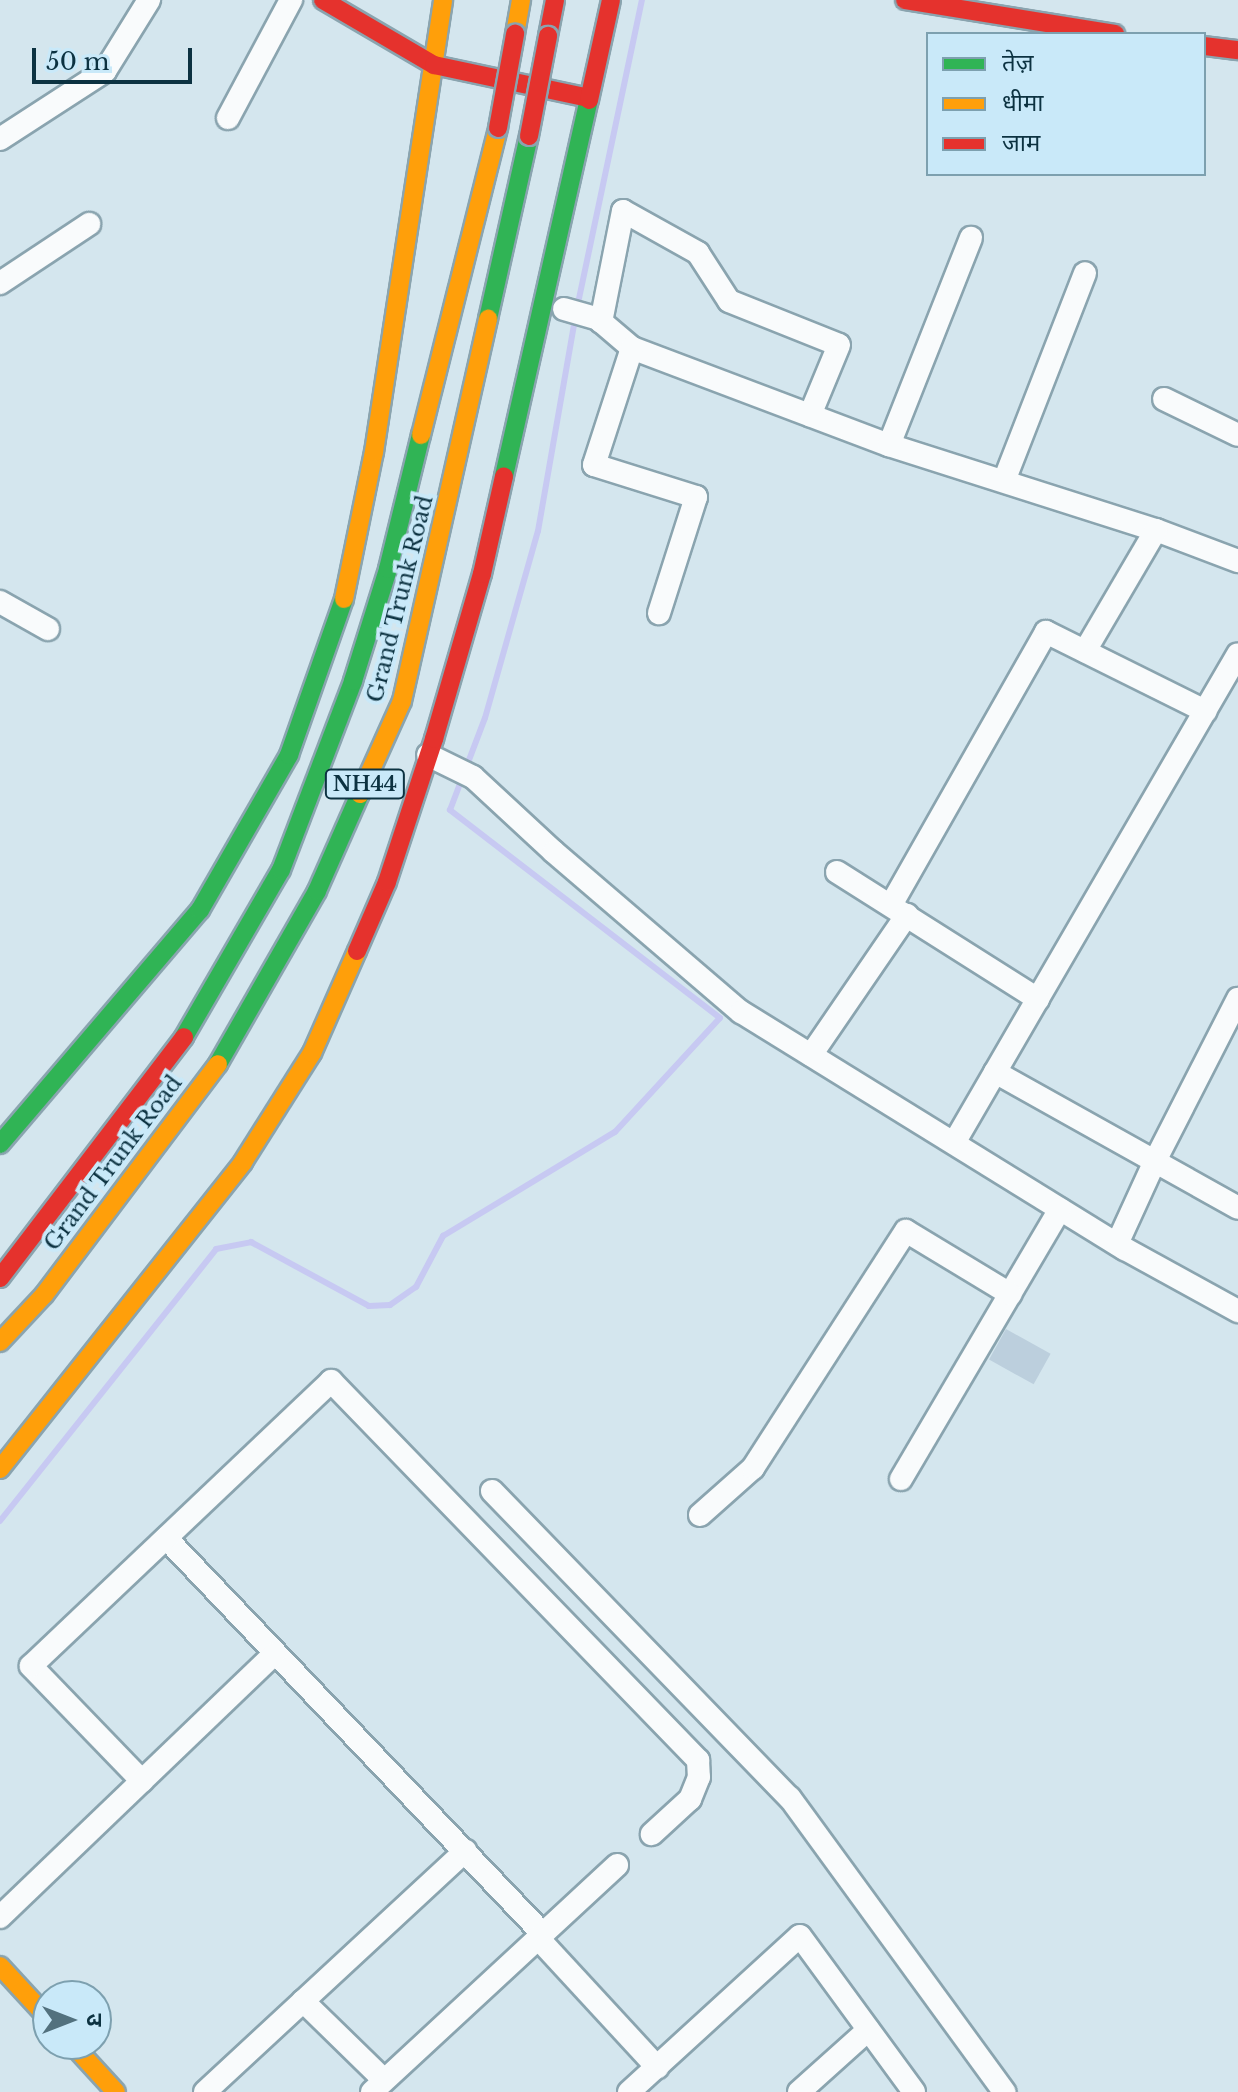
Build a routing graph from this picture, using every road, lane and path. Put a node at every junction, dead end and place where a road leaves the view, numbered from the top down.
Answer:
1 (149, 0) edge
2 (291, 0) edge
3 (323, 0) edge
4 (443, 0) edge
5 (521, 0) edge
6 (555, 0) edge
7 (611, 0) edge
8 (905, 0) edge
9 (1103, 32) edge
10 (1206, 46) edge
11 (1238, 50) edge
12 (434, 65) junction
13 (589, 98) junction
14 (228, 118) dead end
15 (0, 139) edge
16 (89, 224) dead end
17 (971, 238) dead end
18 (1085, 273) dead end
19 (0, 283) edge
20 (564, 309) dead end
21 (599, 321) junction
22 (632, 348) junction
23 (1164, 399) dead end
24 (810, 415) junction
25 (1238, 435) edge
26 (889, 445) junction
27 (1004, 481) junction
28 (1156, 530) junction
29 (1238, 561) edge
30 (0, 602) edge
31 (659, 613) dead end
32 (48, 629) dead end
33 (1085, 651) junction
34 (1238, 654) edge
35 (1205, 711) junction
36 (428, 755) junction
37 (837, 872) dead end
38 (899, 910) junction
39 (1038, 999) junction
40 (1238, 999) edge
41 (811, 1055) junction
42 (995, 1072) junction
43 (954, 1143) junction
44 (0, 1144) edge
45 (1156, 1159) junction
46 (1238, 1208) edge
47 (1060, 1209) junction
48 (1117, 1244) junction
49 (0, 1278) edge
50 (1010, 1294) junction
51 (1238, 1311) edge
52 (0, 1342) edge
53 (0, 1469) edge
54 (901, 1479) dead end
55 (492, 1491) dead end
56 (700, 1515) dead end
57 (166, 1538) junction
58 (275, 1653) junction
59 (142, 1781) junction
60 (652, 1834) dead end
61 (465, 1851) junction
62 (617, 1865) dead end
63 (0, 1917) edge
64 (541, 1936) junction
65 (0, 1966) edge
66 (32, 2001) edge
67 (303, 2001) junction
68 (868, 2030) junction
69 (87, 2060) edge
70 (657, 2067) junction
71 (378, 2086) edge
72 (996, 2089) edge
73 (116, 2092) edge
74 (205, 2092) edge
75 (629, 2092) edge
76 (799, 2092) edge
77 (914, 2092) edge

1 - 15 street
2 - 14 street
3 - 12 main road
4 - 12 main road
5 - 49 main road, Grand Trunk Road / NH44, bridge
6 - 52 main road, Grand Trunk Road / NH44, bridge
7 - 13 main road
8 - 9 main road
10 - 11 main road
12 - 13 main road
12 - 44 main road
13 - 36 main road
16 - 19 street
17 - 26 street
18 - 27 street
20 - 21 street
21 - 22 street
21 - 24 street
22 - 24 street
22 - 31 street
23 - 25 street
24 - 26 street
26 - 27 street
27 - 28 street
28 - 29 street
28 - 33 street
30 - 32 street
33 - 35 street
33 - 38 street
34 - 35 street
35 - 39 street
36 - 41 street
36 - 53 main road
37 - 38 street
38 - 39 street
38 - 41 street
39 - 42 street
40 - 45 street
41 - 43 street
42 - 43 street
42 - 45 street
43 - 47 street
45 - 46 street
45 - 48 street
47 - 48 street
47 - 50 street
48 - 51 street
50 - 54 street
50 - 56 street
55 - 72 street
57 - 58 street
57 - 59 street
57 - 60 street
58 - 59 street
58 - 61 street
59 - 63 street
61 - 64 street
61 - 67 street
62 - 64 street
64 - 70 street
64 - 71 street
65 - 66 main road
67 - 71 street
67 - 74 street
68 - 70 street
68 - 76 street
68 - 77 street
69 - 73 main road
70 - 75 street

